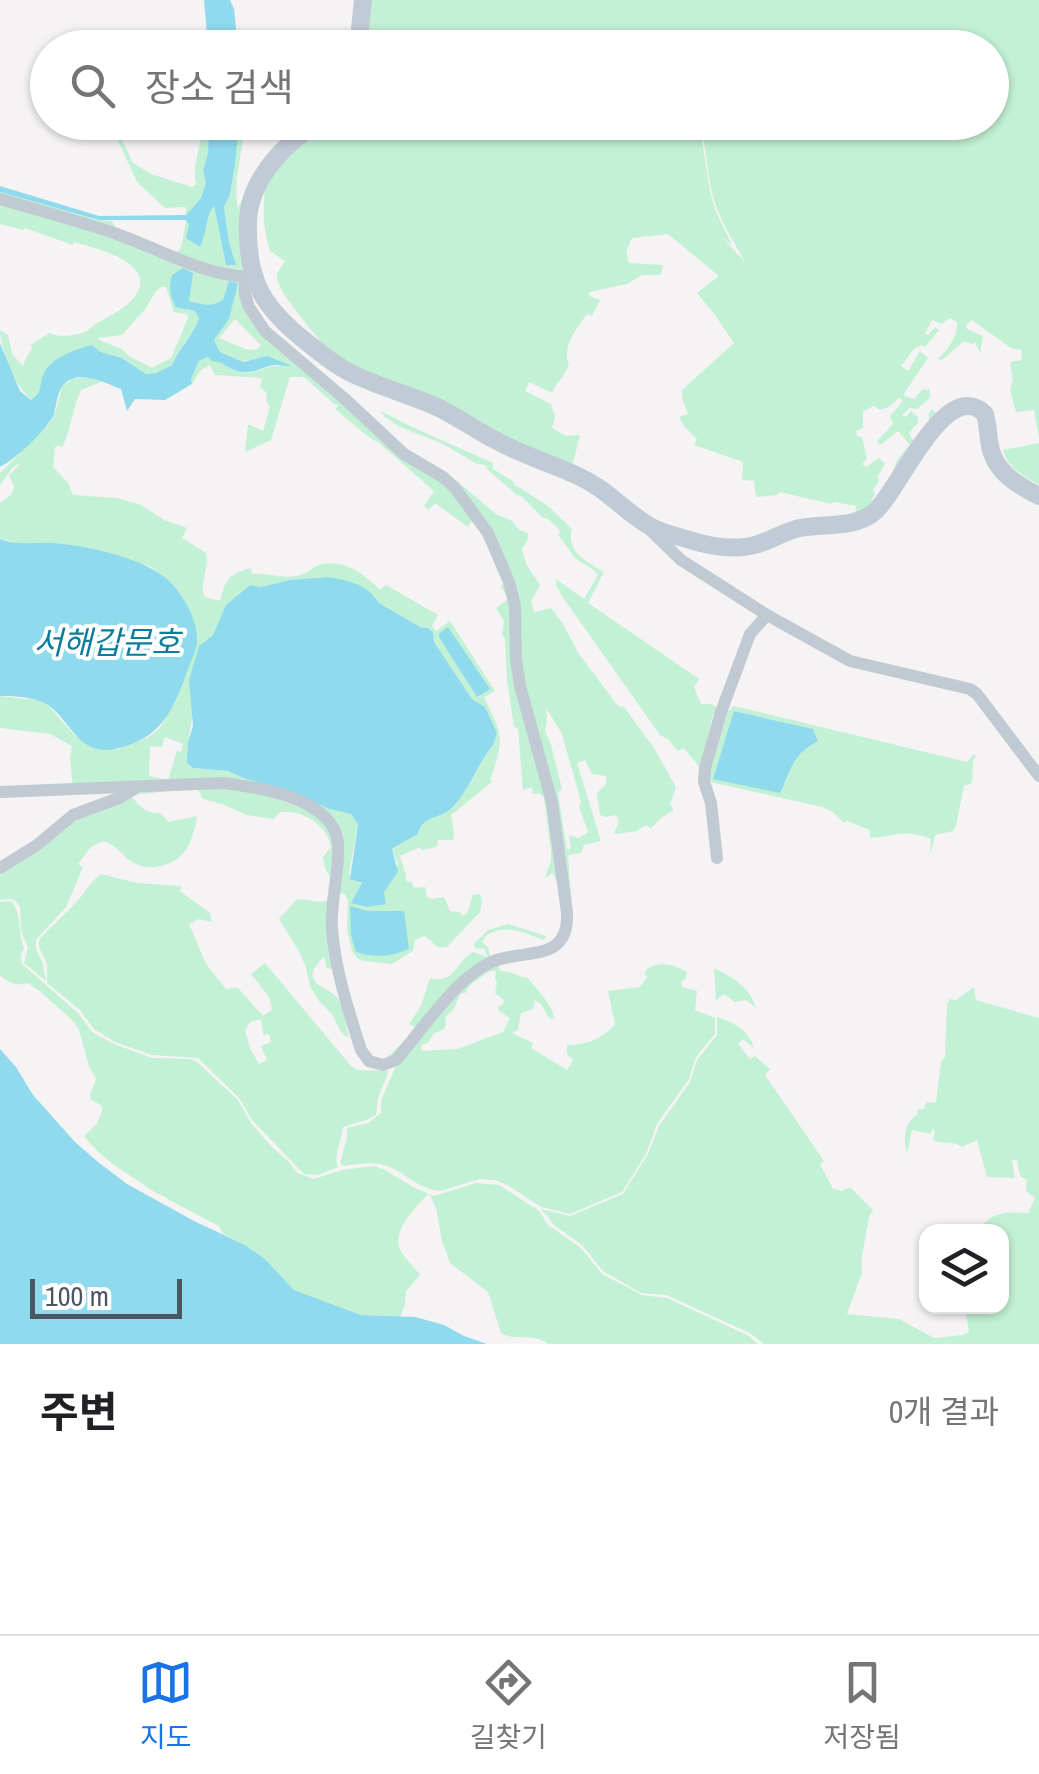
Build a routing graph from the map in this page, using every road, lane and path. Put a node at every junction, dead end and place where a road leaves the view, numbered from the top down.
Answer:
1 (362, 0) edge
2 (360, 30) edge
3 (294, 140) edge
4 (0, 199) edge
5 (250, 276) junction
6 (1039, 496) edge
7 (644, 524) junction
8 (767, 615) junction
9 (1039, 776) edge
10 (135, 788) junction
11 (0, 792) edge
12 (717, 858) dead end
13 (0, 868) edge

1 - 2 street
3 - 5 street
4 - 5 street
5 - 7 street
5 - 10 street
6 - 7 street
7 - 8 street
8 - 9 street
8 - 12 street
10 - 11 street
10 - 13 street

